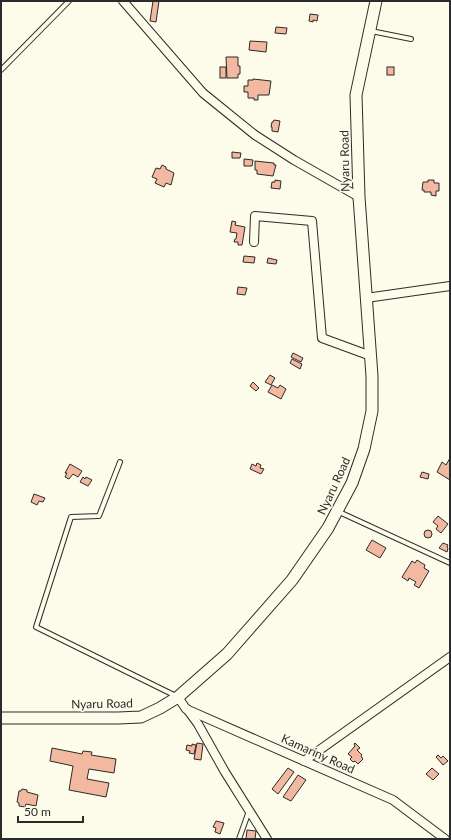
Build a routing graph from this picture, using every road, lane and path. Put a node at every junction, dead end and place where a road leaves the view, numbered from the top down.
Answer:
1 (69, 1) edge
2 (123, 1) edge
3 (376, 1) edge
4 (369, 30) junction
5 (411, 39) dead end
6 (1, 70) edge
7 (359, 197) junction
8 (254, 242) dead end
9 (450, 286) edge
10 (366, 298) junction
11 (371, 356) junction
12 (120, 462) dead end
13 (337, 511) junction
14 (450, 563) edge
15 (450, 658) edge
16 (178, 697) junction
17 (186, 708) junction
18 (1, 718) edge
19 (304, 761) junction
20 (249, 811) junction
21 (239, 839) edge
22 (268, 839) edge
23 (445, 839) edge

1 - 6 lane
2 - 7 street
3 - 4 main road, Nyaru Road
4 - 5 lane
4 - 7 main road, Nyaru Road
7 - 10 main road, Nyaru Road
8 - 11 street
9 - 10 street
10 - 11 main road, Nyaru Road
11 - 13 main road, Nyaru Road
12 - 16 lane
13 - 14 lane
13 - 16 main road, Nyaru Road
15 - 19 street
16 - 17 street, Kamariny Road
16 - 18 main road, Nyaru Road
17 - 19 street, Kamariny Road
17 - 20 street
19 - 23 street, Kamariny Road
20 - 21 lane
20 - 22 street

